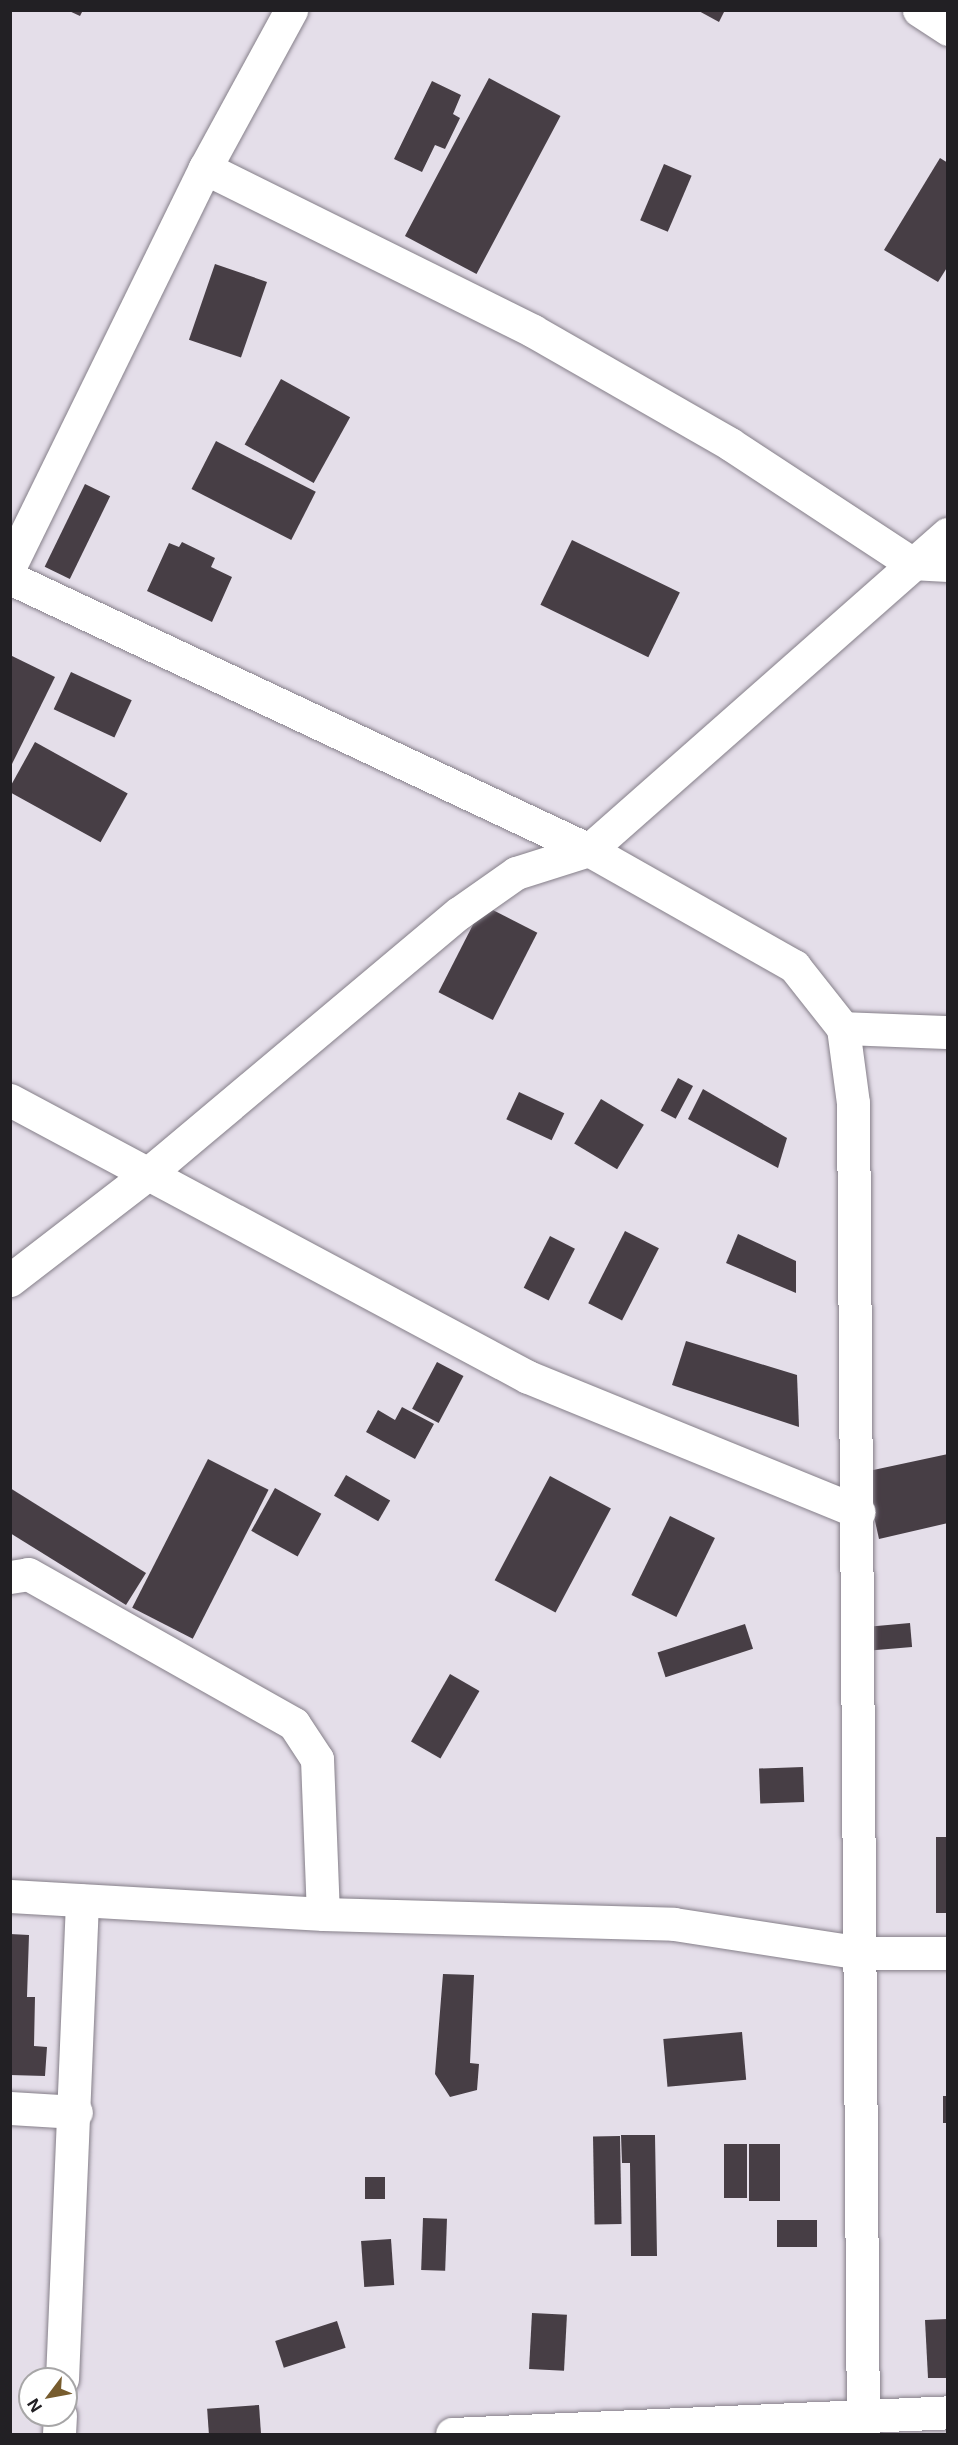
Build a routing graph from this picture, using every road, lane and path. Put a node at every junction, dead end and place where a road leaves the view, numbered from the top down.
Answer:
1 (291, 10) edge
2 (919, 10) edge
3 (948, 29) edge
4 (205, 168) junction
5 (948, 534) edge
6 (911, 563) junction
7 (948, 565) edge
8 (10, 566) edge
9 (10, 578) edge
10 (589, 850) junction
11 (843, 1028) junction
12 (948, 1032) edge
13 (10, 1100) edge
14 (150, 1172) junction
15 (10, 1280) edge
16 (859, 1512) junction
17 (10, 1577) edge
18 (10, 1896) edge
19 (81, 1900) junction
20 (323, 1914) junction
21 (861, 1953) junction
22 (948, 1953) edge
23 (10, 2108) edge
24 (76, 2112) junction
25 (63, 2367) edge
26 (948, 2412) edge
27 (863, 2426) edge
28 (453, 2434) edge

1 - 4 street
2 - 3 street
4 - 6 street
4 - 8 street
5 - 6 street
6 - 7 street
6 - 10 street
9 - 10 street
10 - 11 street
10 - 14 street
11 - 12 street
11 - 16 street
13 - 14 street
14 - 15 street
14 - 16 street
16 - 21 street
17 - 20 street
18 - 19 street
19 - 20 street
19 - 24 street
20 - 21 street
21 - 22 street
21 - 27 street
23 - 24 street
24 - 25 street
26 - 27 street
27 - 28 street

